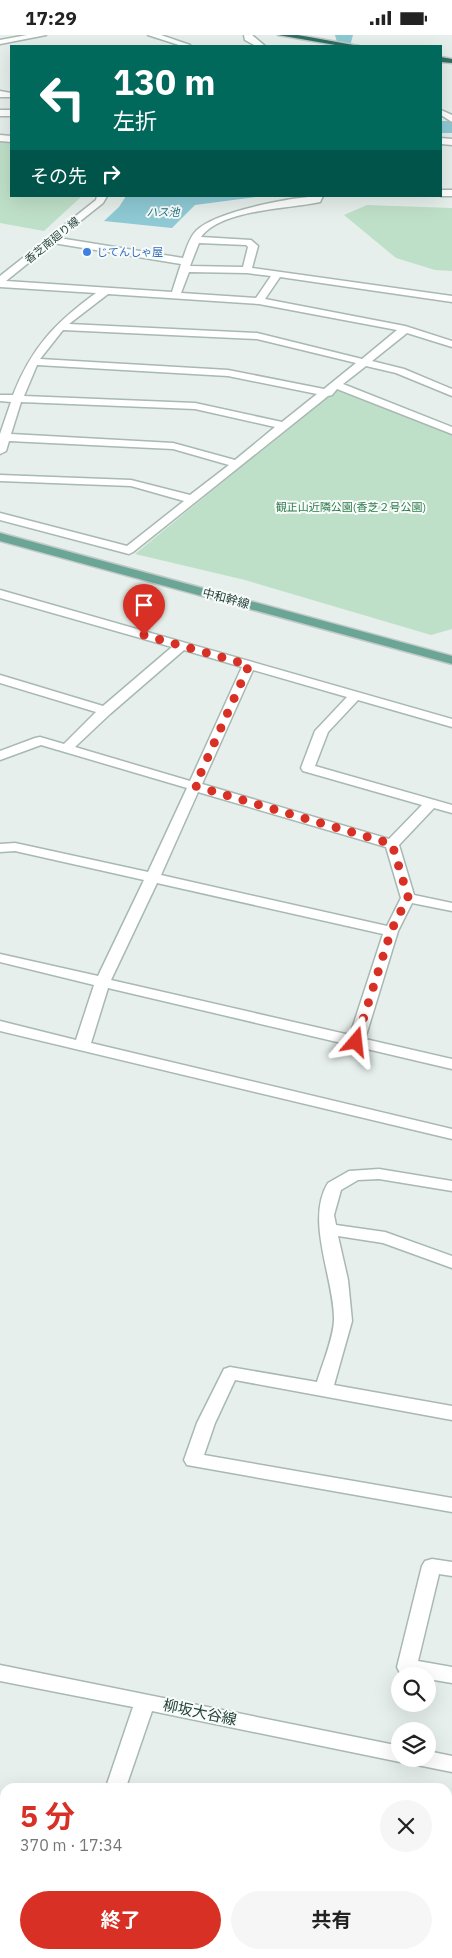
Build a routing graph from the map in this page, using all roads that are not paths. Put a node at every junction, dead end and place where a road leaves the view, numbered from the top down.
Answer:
1 (42, 35) edge
2 (152, 35) edge
3 (248, 35) edge
4 (282, 35) edge
5 (0, 42) edge
6 (187, 44) edge
7 (259, 45) edge
8 (348, 45) edge
9 (446, 112) edge
10 (452, 119) edge
11 (102, 197) edge
12 (318, 197) edge
13 (54, 239) junction
14 (196, 240) junction
15 (187, 266) junction
16 (247, 270) junction
17 (277, 274) junction
18 (0, 283) edge
19 (107, 290) junction
20 (176, 294) junction
21 (452, 299) edge
22 (259, 301) junction
23 (59, 327) junction
24 (406, 329) junction
25 (452, 344) edge
26 (365, 361) junction
27 (33, 362) junction
28 (332, 389) junction
29 (452, 393) edge
30 (0, 398) edge
31 (17, 399) junction
32 (284, 427) junction
33 (452, 431) edge
34 (4, 437) junction
35 (0, 451) edge
36 (239, 463) junction
37 (0, 478) edge
38 (194, 500) junction
39 (0, 516) edge
40 (0, 529) edge
41 (0, 537) edge
42 (0, 594) edge
43 (181, 646) junction
44 (452, 651) edge
45 (452, 660) edge
46 (249, 665) junction
47 (0, 679) edge
48 (355, 696) junction
49 (105, 711) junction
50 (452, 723) edge
51 (66, 748) junction
52 (0, 756) edge
53 (195, 786) junction
54 (431, 803) junction
55 (452, 809) edge
56 (392, 844) junction
57 (0, 848) edge
58 (153, 877) junction
59 (408, 897) junction
60 (452, 907) edge
61 (391, 931) junction
62 (0, 958) edge
63 (102, 983) junction
64 (0, 1026) edge
65 (356, 1042) junction
66 (82, 1046) junction
67 (452, 1065) edge
68 (452, 1134) edge
69 (452, 1186) edge
70 (328, 1229) junction
71 (452, 1262) edge
72 (324, 1391) junction
73 (452, 1413) edge
74 (452, 1505) edge
75 (452, 1569) edge
76 (0, 1673) edge
77 (452, 1675) edge
78 (145, 1701) junction
79 (391, 1752) edge
80 (436, 1761) edge
81 (452, 1764) edge
82 (117, 1783) edge

1 - 5 street
2 - 6 street
3 - 7 street
4 - 8 highway
9 - 10 street
11 - 13 street, 香芝南廻り線
12 - 14 street
13 - 15 street
13 - 18 street, 香芝南廻り線
14 - 15 street
14 - 16 street
15 - 16 street
15 - 20 street
16 - 17 street
17 - 21 street
17 - 22 street
18 - 19 street
19 - 20 street
19 - 23 street
20 - 22 street
22 - 24 street
23 - 26 street
23 - 27 street
24 - 25 street
24 - 26 street
26 - 28 street
26 - 29 street
27 - 28 street
27 - 31 street
28 - 32 street
28 - 33 street
30 - 31 street
31 - 32 street
31 - 34 street
32 - 36 street
34 - 35 street
34 - 36 street
36 - 38 street
37 - 38 street
38 - 39 street
40 - 44 main road, 中和幹線
41 - 45 main road, 中和幹線
42 - 43 street
43 - 46 street
43 - 49 street
46 - 48 street
46 - 53 street
47 - 49 street
48 - 50 street
48 - 54 street
49 - 51 street
51 - 52 street
51 - 53 street
53 - 56 street
53 - 58 street
54 - 55 street
54 - 56 street
56 - 59 street
57 - 58 street
58 - 61 street
58 - 63 street
59 - 60 street
59 - 61 street
61 - 65 street
62 - 63 street
63 - 65 street
63 - 66 street
64 - 66 street
65 - 67 street
66 - 68 street
69 - 70 street
70 - 71 street
70 - 72 street
72 - 73 street
72 - 74 street
75 - 77 street
76 - 78 street, 柳坂大谷線
78 - 79 street, 柳坂大谷線
78 - 82 street
80 - 81 street

